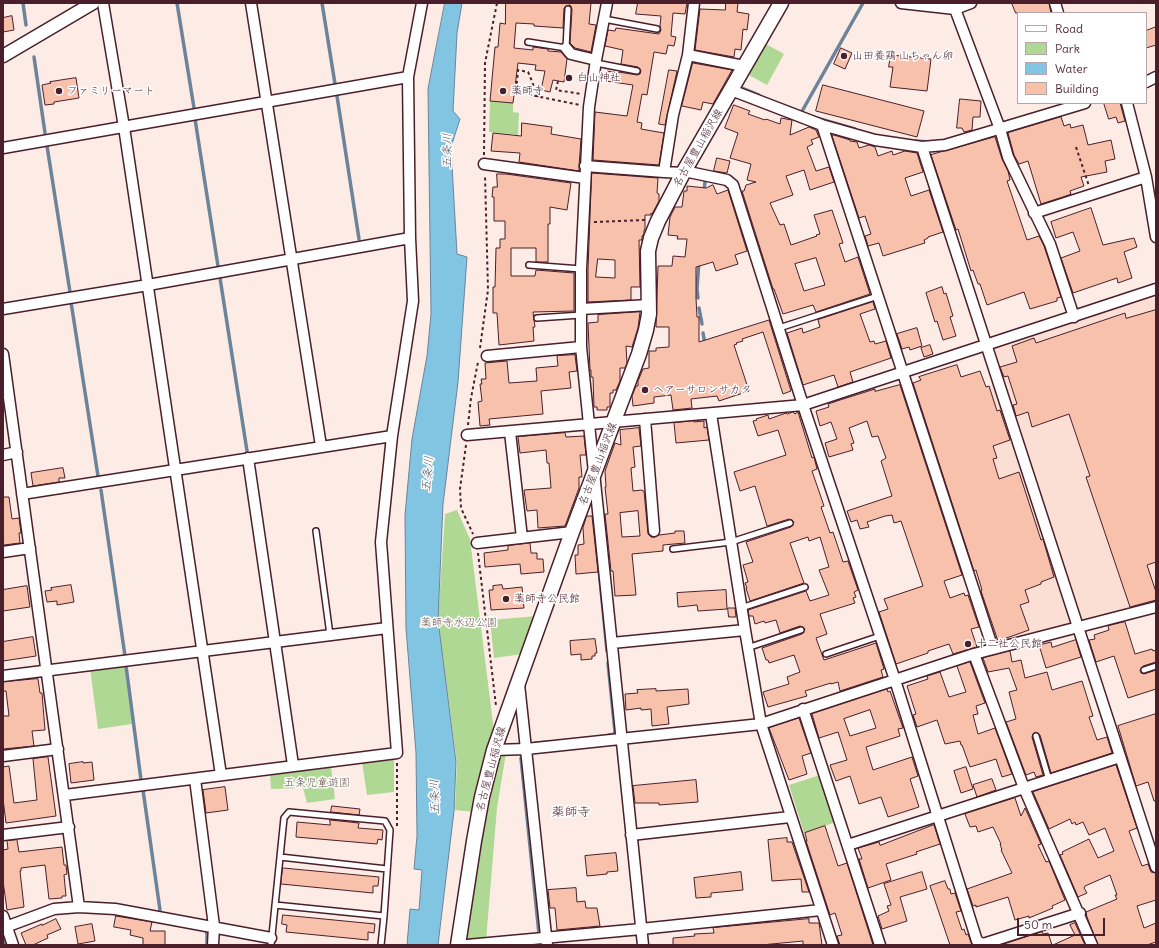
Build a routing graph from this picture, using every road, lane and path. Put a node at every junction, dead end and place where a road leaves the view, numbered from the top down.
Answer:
1 (93, 3) edge
2 (103, 3) edge
3 (251, 3) edge
4 (422, 3) edge
5 (497, 3) edge
6 (607, 3) edge
7 (694, 3) edge
8 (781, 3) edge
9 (901, 3) edge
10 (971, 3) edge
11 (568, 9) dead end
12 (955, 9) junction
13 (604, 19) junction
14 (657, 29) dead end
15 (27, 42) junction
16 (528, 42) dead end
17 (566, 48) junction
18 (688, 54) junction
19 (3, 56) edge
20 (3, 61) edge
21 (596, 61) junction
22 (744, 66) junction
23 (637, 71) dead end
24 (408, 77) junction
25 (1156, 77) edge
26 (558, 81) dead end
27 (1147, 82) edge
28 (731, 90) junction
29 (590, 96) junction
30 (538, 97) junction
31 (267, 102) junction
32 (1081, 104) edge
33 (1127, 104) edge
34 (589, 107) junction
35 (822, 125) junction
36 (124, 127) junction
37 (1000, 129) junction
38 (922, 147) junction
39 (1076, 147) dead end
40 (3, 148) edge
41 (484, 164) junction
42 (585, 166) junction
43 (664, 172) junction
44 (684, 172) junction
45 (1146, 177) junction
46 (585, 178) junction
47 (1092, 195) junction
48 (1034, 213) junction
49 (658, 221) junction
50 (583, 222) junction
51 (1156, 237) edge
52 (410, 238) junction
53 (292, 258) junction
54 (529, 265) dead end
55 (581, 269) junction
56 (148, 285) junction
57 (1156, 290) edge
58 (878, 296) junction
59 (649, 305) junction
60 (3, 309) edge
61 (581, 312) junction
62 (1074, 317) junction
63 (536, 318) dead end
64 (779, 328) junction
65 (986, 346) junction
66 (581, 347) junction
67 (482, 354) junction
68 (3, 356) edge
69 (904, 373) junction
70 (803, 405) junction
71 (711, 414) junction
72 (645, 419) junction
73 (615, 421) junction
74 (589, 424) junction
75 (510, 432) junction
76 (467, 435) junction
77 (392, 436) junction
78 (321, 446) junction
79 (17, 452) junction
80 (3, 455) edge
81 (248, 458) junction
82 (176, 469) junction
83 (594, 474) junction
84 (22, 494) junction
85 (790, 523) dead end
86 (316, 531) dead end
87 (654, 531) dead end
88 (572, 532) junction
89 (522, 538) junction
90 (731, 542) junction
91 (477, 543) junction
92 (30, 548) junction
93 (674, 549) dead end
94 (3, 552) edge
95 (805, 587) dead end
96 (741, 608) junction
97 (1156, 608) edge
98 (387, 628) junction
99 (1078, 628) junction
100 (744, 630) junction
101 (801, 630) dead end
102 (330, 635) junction
103 (880, 636) junction
104 (275, 642) junction
105 (612, 643) junction
106 (747, 648) junction
107 (993, 649) junction
108 (203, 651) junction
109 (826, 654) dead end
110 (974, 654) junction
111 (1156, 666) edge
112 (46, 670) junction
113 (1144, 670) dead end
114 (3, 676) edge
115 (895, 680) junction
116 (519, 682) junction
117 (803, 709) junction
118 (496, 712) dead end
119 (761, 724) junction
120 (1036, 736) dead end
121 (622, 738) junction
122 (58, 749) junction
123 (526, 749) junction
124 (494, 750) junction
125 (3, 756) edge
126 (1120, 757) junction
127 (293, 765) junction
128 (221, 775) junction
129 (195, 779) junction
130 (1049, 780) junction
131 (1024, 788) junction
132 (64, 795) junction
133 (790, 817) junction
134 (937, 817) junction
135 (69, 827) junction
136 (3, 835) edge
137 (631, 835) junction
138 (848, 845) junction
139 (280, 857) junction
140 (1156, 867) edge
141 (387, 869) junction
142 (275, 904) junction
143 (80, 907) junction
144 (821, 910) junction
145 (1080, 913) junction
146 (3, 916) edge
147 (384, 916) junction
148 (214, 926) junction
149 (5, 928) edge
150 (641, 929) junction
151 (271, 941) edge
152 (546, 941) edge
153 (13, 945) edge
154 (213, 945) edge
155 (381, 945) edge
156 (458, 945) edge
157 (467, 945) edge
158 (643, 945) edge
159 (833, 945) edge
160 (880, 945) edge
161 (1092, 945) edge

1 - 15 street
2 - 36 street
3 - 31 street
4 - 24 street
5 - 41 path
6 - 13 street
7 - 18 street
8 - 22 main road, 名古屋豊山稲沢線
9 - 12 street
10 - 12 street
11 - 17 lane
12 - 37 street
13 - 14 lane
13 - 21 street
15 - 19 street
15 - 20 street
16 - 17 lane
17 - 21 street
18 - 22 street
18 - 43 street
21 - 23 lane
21 - 29 street
22 - 28 main road, 名古屋豊山稲沢線
24 - 31 street
24 - 52 street
25 - 27 street
26 - 29 path
28 - 35 street
28 - 44 main road, 名古屋豊山稲沢線
29 - 34 street
30 - 30 path
30 - 34 path
31 - 36 street
31 - 53 street
32 - 37 street
33 - 45 street
34 - 42 street
35 - 38 street
35 - 58 street
36 - 40 street
36 - 56 street
37 - 38 street
37 - 48 street
38 - 65 street
39 - 47 path
41 - 46 street
41 - 67 path
42 - 43 street
42 - 46 street
43 - 44 street
44 - 49 main road, 名古屋豊山稲沢線
44 - 64 street
45 - 47 street
45 - 51 street
46 - 50 street
47 - 48 street
48 - 62 street
49 - 50 path
49 - 59 main road, 名古屋豊山稲沢線
50 - 55 street
52 - 53 street
52 - 77 street
53 - 56 street
53 - 78 street
54 - 55 lane
55 - 61 street
56 - 60 street
56 - 82 street
57 - 62 street
58 - 64 lane
58 - 69 street
59 - 61 street
59 - 73 main road, 名古屋豊山稲沢線
61 - 63 lane
61 - 66 street
62 - 65 street
64 - 70 street
65 - 69 street
65 - 99 street
66 - 67 street
66 - 74 street
67 - 76 path
68 - 79 street
69 - 70 street
69 - 107 street
70 - 71 street
70 - 103 street
71 - 72 street
71 - 90 street
72 - 73 street
72 - 87 street
73 - 74 street
73 - 83 main road, 名古屋豊山稲沢線
74 - 75 street
74 - 83 street
75 - 76 street
75 - 89 street
76 - 91 path
77 - 78 street
77 - 98 street
78 - 81 street
79 - 80 street
79 - 84 street
81 - 82 street
81 - 104 street
82 - 84 street
82 - 108 street
83 - 88 main road, 名古屋豊山稲沢線
83 - 105 street
84 - 92 street
85 - 90 lane
86 - 102 lane
88 - 89 street
88 - 116 main road, 名古屋豊山稲沢線
89 - 91 street
90 - 93 lane
90 - 96 street
91 - 118 path
92 - 94 street
92 - 112 street
95 - 96 lane
96 - 100 street
97 - 99 street
98 - 102 street
98 - 127 street
99 - 107 street
99 - 126 street
100 - 105 street
100 - 106 street
101 - 106 lane
102 - 104 street
103 - 109 lane
103 - 115 street
104 - 108 street
104 - 127 street
105 - 121 street
106 - 119 street
107 - 110 street
108 - 112 street
108 - 128 street
110 - 115 street
110 - 131 street
111 - 113 lane
112 - 114 street
112 - 122 street
115 - 117 street
115 - 134 street
116 - 123 street
116 - 124 main road, 名古屋豊山稲沢線
117 - 119 street
117 - 138 street
119 - 121 street
119 - 133 street
120 - 130 lane
121 - 123 street
121 - 137 street
122 - 125 street
122 - 132 street
123 - 124 street
123 - 152 street
124 - 156 main road, 名古屋豊山稲沢線
126 - 130 street
126 - 140 street
127 - 128 street
128 - 129 street
129 - 132 street
129 - 148 street
130 - 131 street
131 - 134 street
131 - 145 street
132 - 135 street
133 - 137 street
133 - 144 street
134 - 138 street
134 - 145 street
135 - 136 street
135 - 143 street
137 - 150 street
138 - 160 street
139 - 141 lane
139 - 141 lane
139 - 142 lane
141 - 147 lane
142 - 147 lane
142 - 151 lane
143 - 148 street
143 - 149 street
144 - 150 street
144 - 159 street
145 - 161 street
146 - 149 street
147 - 155 lane
148 - 151 street
148 - 154 street
149 - 153 street
150 - 152 street
150 - 158 street
152 - 157 street

